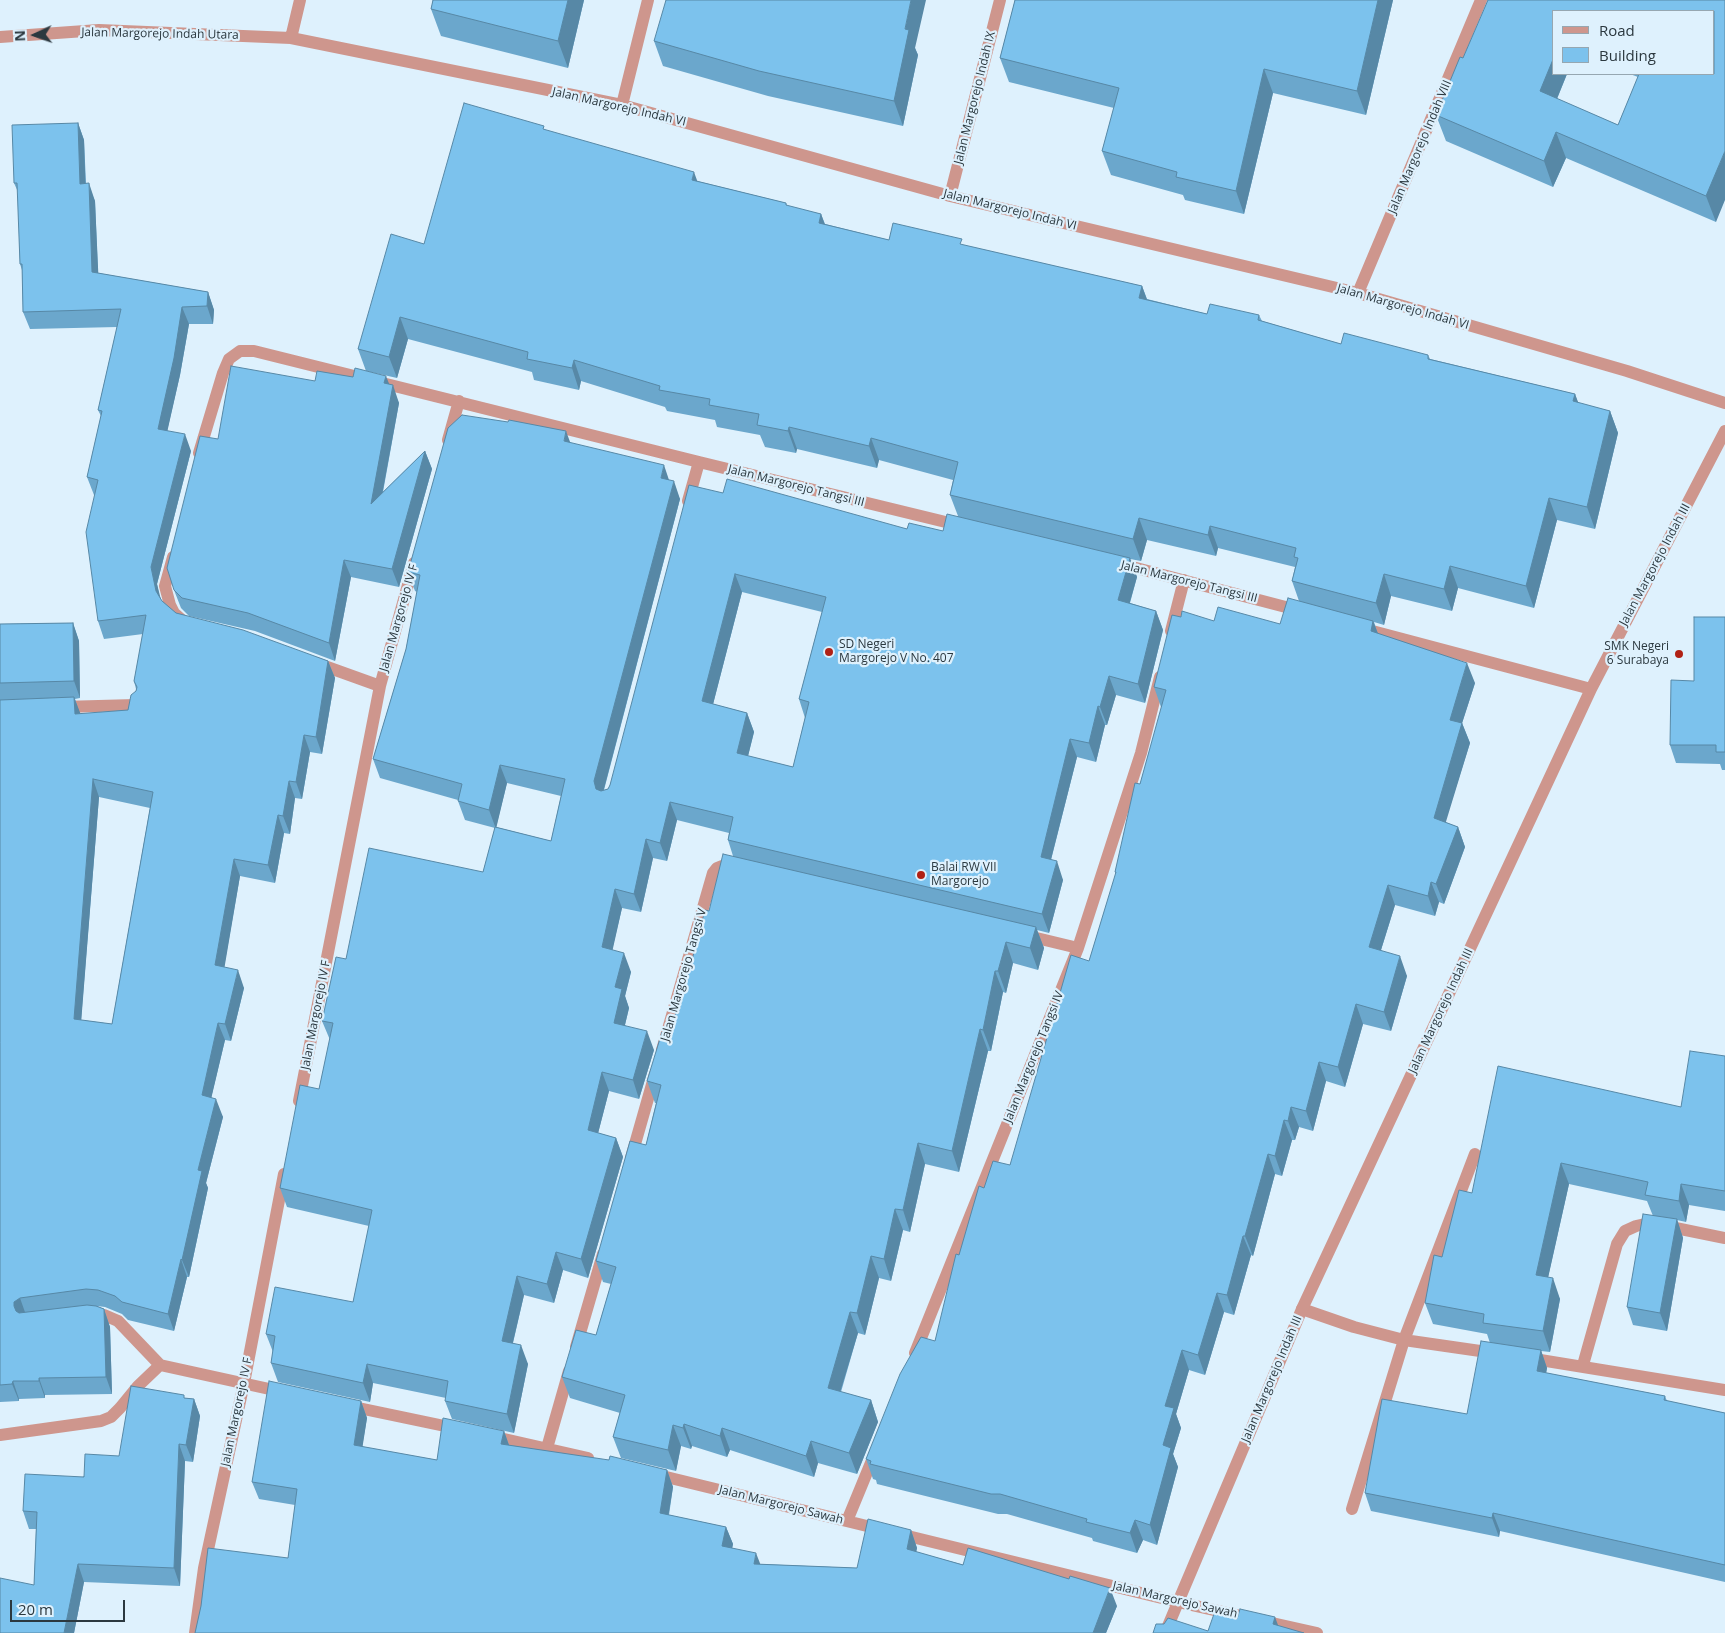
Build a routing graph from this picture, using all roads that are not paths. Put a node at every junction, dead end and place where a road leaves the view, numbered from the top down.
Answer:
1 (300, 0) edge
2 (648, 0) edge
3 (1000, 0) edge
4 (1482, 0) edge
5 (0, 37) edge
6 (290, 38) junction
7 (622, 105) junction
8 (950, 196) junction
9 (1358, 294) junction
10 (459, 401) junction
11 (1725, 403) edge
12 (1725, 431) edge
13 (446, 449) edge
14 (197, 461) edge
15 (699, 462) junction
16 (686, 509) edge
17 (970, 528) edge
18 (177, 541) edge
19 (417, 553) edge
20 (1106, 561) edge
21 (1184, 580) junction
22 (1309, 614) edge
23 (1347, 624) edge
24 (195, 625) edge
25 (1167, 647) edge
26 (307, 659) edge
27 (1162, 666) edge
28 (380, 686) junction
29 (1590, 690) junction
30 (135, 705) edge
31 (48, 708) edge
32 (741, 868) edge
33 (1012, 932) edge
34 (1078, 948) junction
35 (297, 1108) edge
36 (1475, 1154) dead end
37 (288, 1157) edge
38 (628, 1170) edge
39 (608, 1237) edge
40 (1725, 1238) edge
41 (1302, 1309) junction
42 (74, 1316) edge
43 (1404, 1340) junction
44 (910, 1364) edge
45 (160, 1365) junction
46 (1583, 1366) junction
47 (244, 1383) junction
48 (1725, 1390) edge
49 (291, 1393) edge
50 (338, 1404) edge
51 (0, 1434) edge
52 (880, 1438) edge
53 (547, 1448) junction
54 (596, 1460) edge
55 (644, 1472) edge
56 (1352, 1509) dead end
57 (847, 1521) junction
58 (1178, 1602) junction
59 (195, 1633) edge
60 (1165, 1633) edge
61 (1318, 1633) edge

1 - 6 street
2 - 7 street
3 - 8 street, Jalan Margorejo Indah IX
4 - 9 street, Jalan Margorejo Indah VIII
5 - 6 street, Jalan Margorejo Indah Utara
6 - 7 street, Jalan Margorejo Indah VI
7 - 8 street, Jalan Margorejo Indah VI
8 - 9 street, Jalan Margorejo Indah VI
9 - 11 street, Jalan Margorejo Indah VI
10 - 13 street
10 - 14 street, Jalan Margorejo Tangsi III
10 - 15 street, Jalan Margorejo Tangsi III
12 - 29 street, Jalan Margorejo Indah III
15 - 16 street
15 - 17 street, Jalan Margorejo Tangsi III
18 - 24 street
19 - 28 street, Jalan Margorejo IV F
20 - 21 street, Jalan Margorejo Tangsi III
21 - 22 street, Jalan Margorejo Tangsi III
21 - 25 street
23 - 29 street
26 - 28 street
27 - 34 street, Jalan Margorejo Tangsi IV
28 - 35 street, Jalan Margorejo IV F
29 - 41 street, Jalan Margorejo Indah III
30 - 31 street
32 - 38 street, Jalan Margorejo Tangsi V
33 - 34 street
34 - 44 street, Jalan Margorejo Tangsi IV
36 - 43 street
37 - 47 street, Jalan Margorejo IV F
39 - 53 street
40 - 46 street
41 - 43 street
41 - 58 street, Jalan Margorejo Indah III
42 - 45 street
43 - 46 street
43 - 56 street
45 - 47 street
45 - 51 street
46 - 48 street
47 - 49 street
47 - 59 street, Jalan Margorejo IV F
50 - 53 street
52 - 57 street
53 - 54 street
55 - 57 street, Jalan Margorejo Sawah
57 - 58 street, Jalan Margorejo Sawah
58 - 60 street, Jalan Margorejo Indah III
58 - 61 street, Jalan Margorejo Sawah

